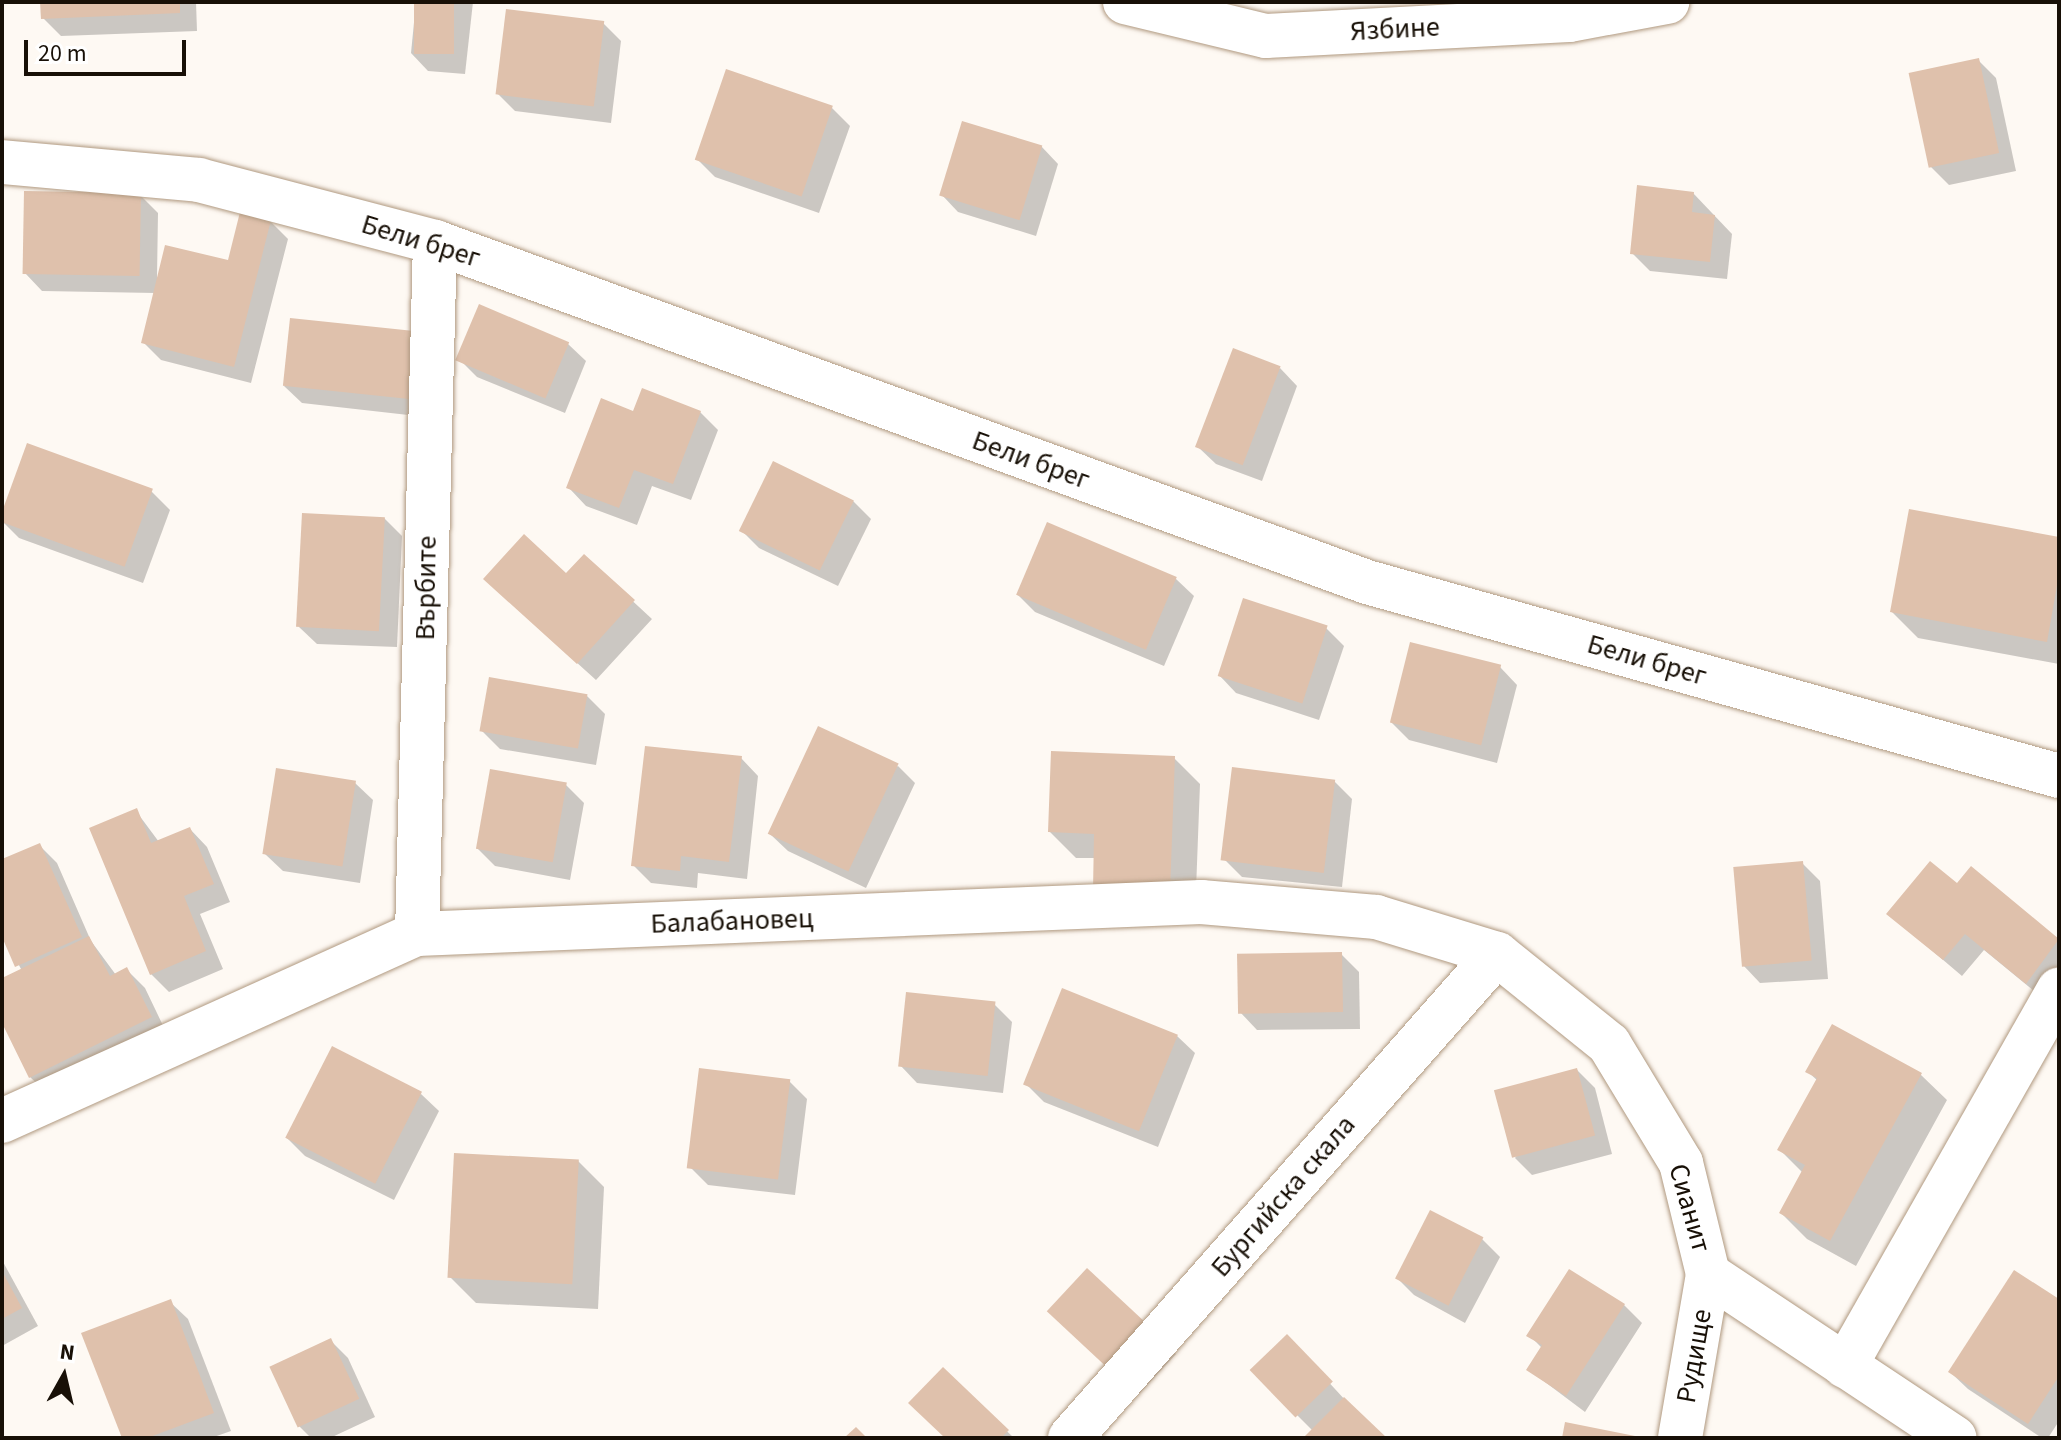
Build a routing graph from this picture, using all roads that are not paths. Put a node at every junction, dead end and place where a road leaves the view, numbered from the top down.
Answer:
1 (1125, 2) edge
2 (1667, 2) edge
3 (2, 162) edge
4 (435, 242) junction
5 (2059, 776) edge
6 (417, 934) junction
7 (1497, 954) junction
8 (2059, 990) edge
9 (2, 1121) edge
10 (1708, 1274) junction
11 (1845, 1366) junction
12 (1070, 1438) edge
13 (1680, 1438) edge
14 (1955, 1438) edge

1 - 2 street, Язбине
3 - 4 street, Бели брег
4 - 5 street, Бели брег
4 - 6 street, Върбите
6 - 7 street, Балабановец
6 - 9 street, Балабановец
7 - 10 street, Сианит
7 - 12 street, Бургийска скала
8 - 11 street
10 - 11 street, Сианит
10 - 13 street, Рудище
11 - 14 street, Сианит

